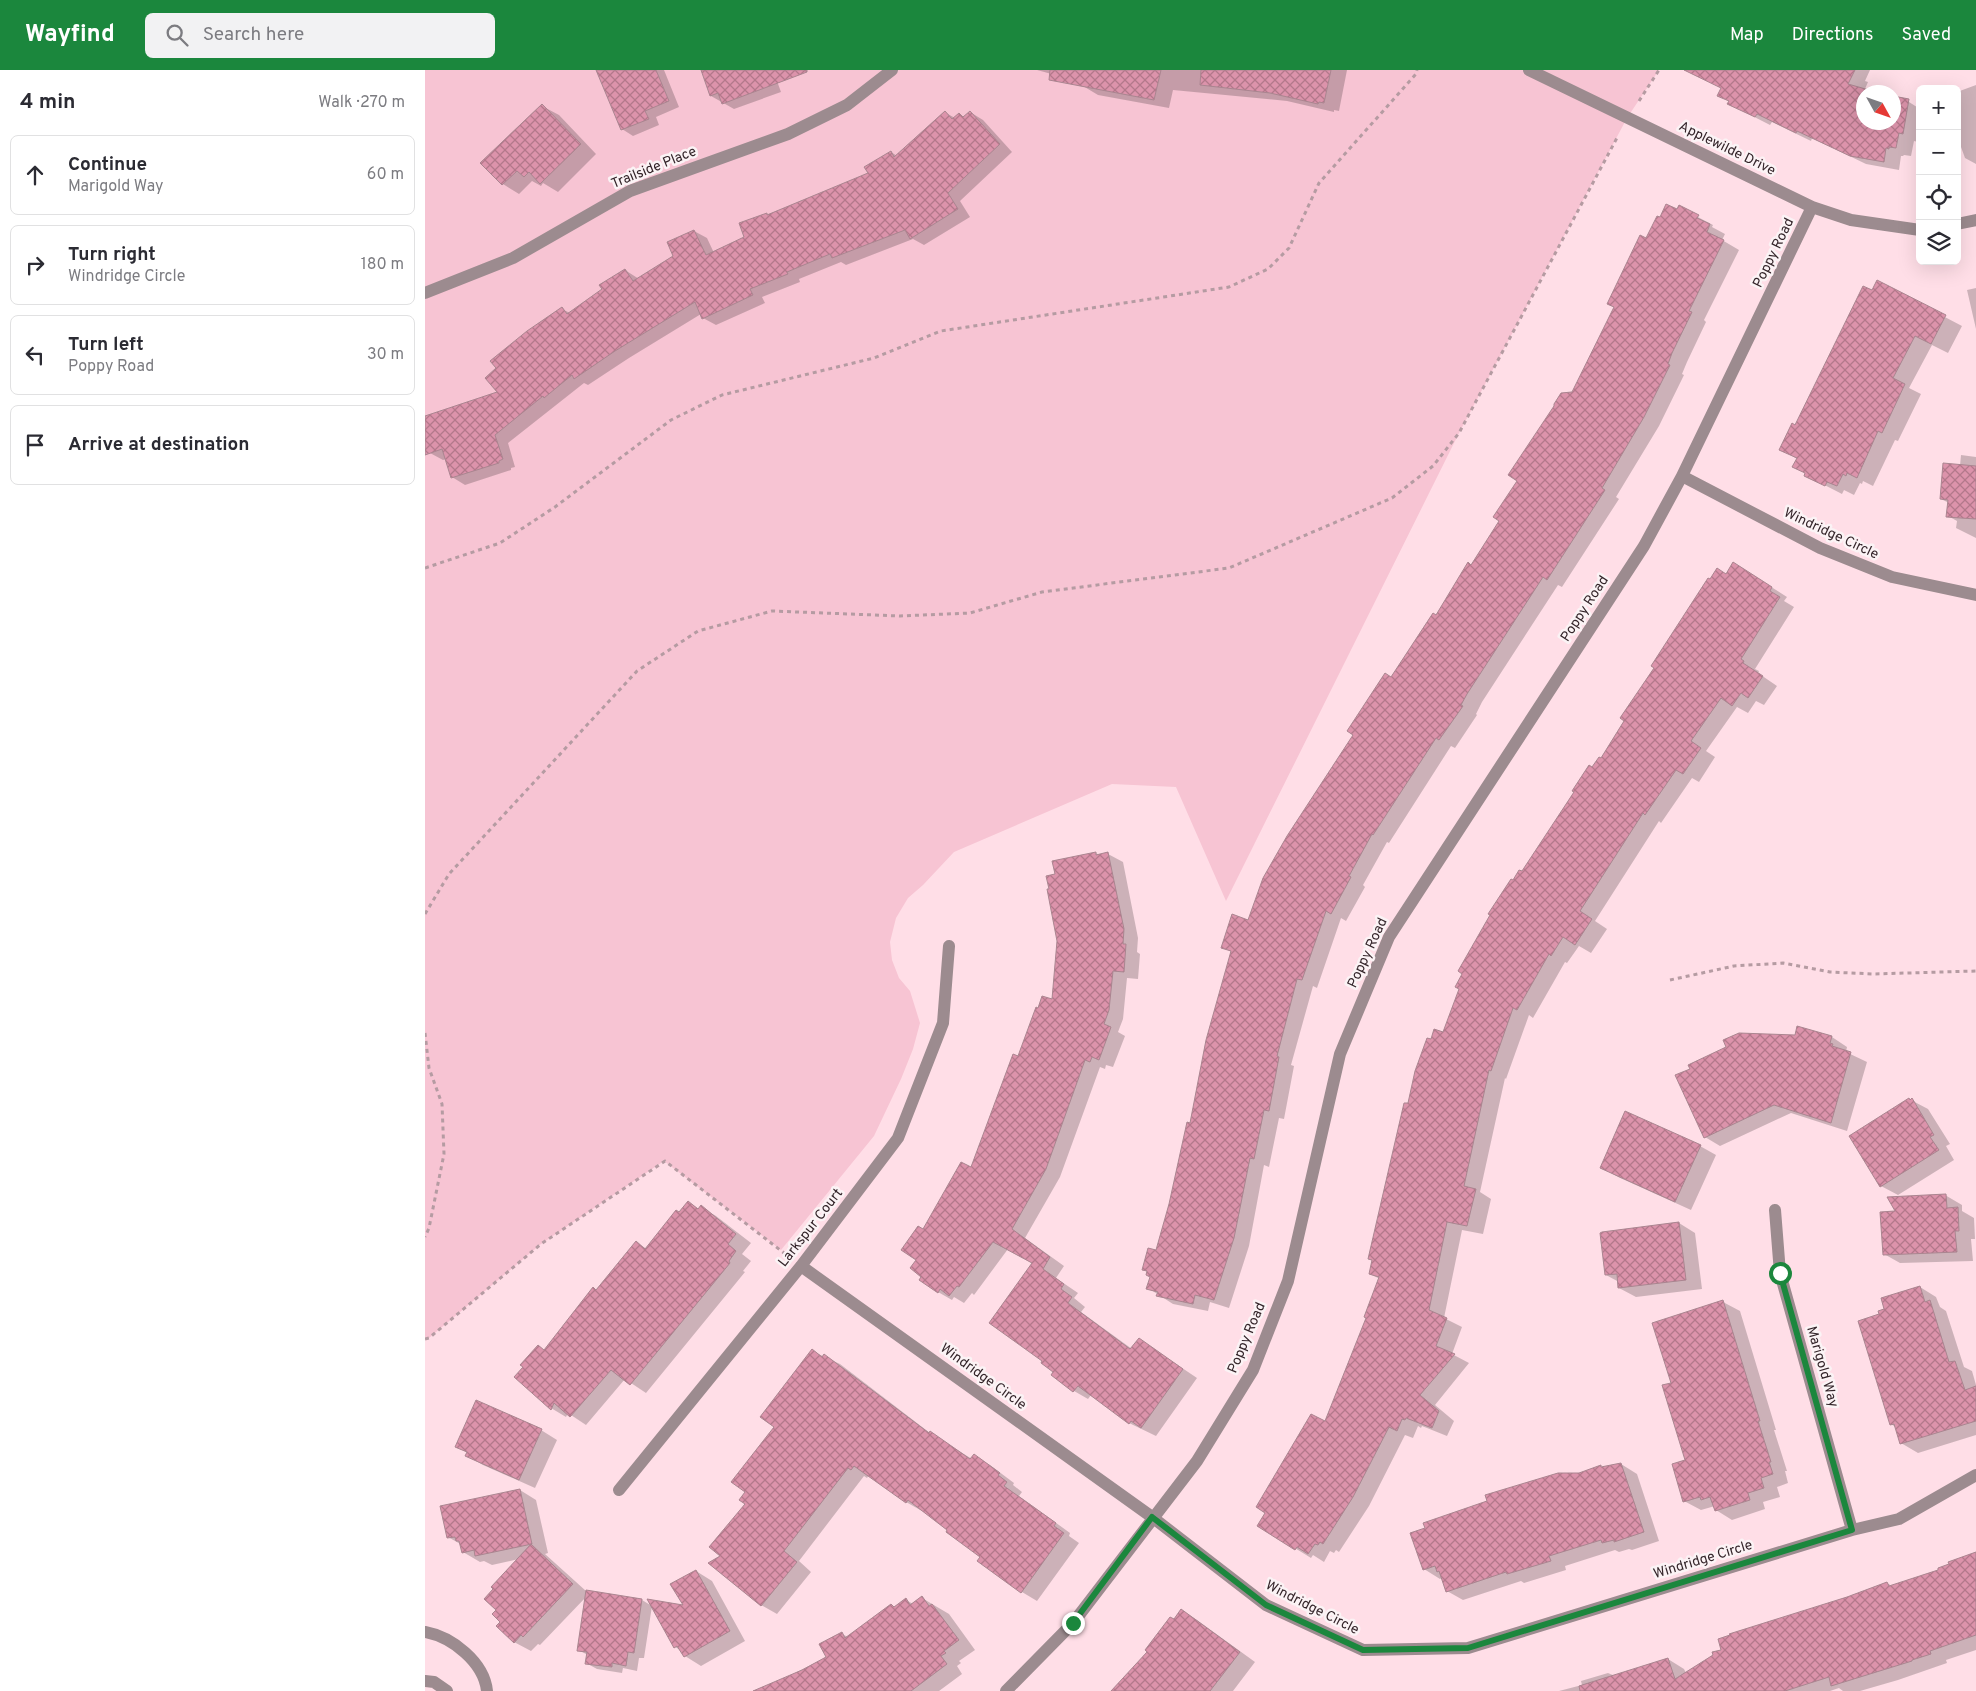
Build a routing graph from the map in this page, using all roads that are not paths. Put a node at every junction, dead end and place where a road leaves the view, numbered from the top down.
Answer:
1 (892, 70) edge
2 (1529, 70) edge
3 (1812, 208) junction
4 (1976, 220) edge
5 (1961, 223) edge
6 (1916, 229) edge
7 (425, 293) edge
8 (1683, 476) junction
9 (1976, 595) edge
10 (949, 946) dead end
11 (1775, 1210) dead end
12 (801, 1266) junction
13 (1976, 1476) edge
14 (619, 1490) dead end
15 (1152, 1517) junction
16 (1852, 1530) junction
17 (425, 1632) edge
18 (425, 1681) edge
19 (447, 1691) edge
20 (487, 1691) edge
21 (1006, 1691) edge

1 - 7 street, Trailside Place
2 - 3 street, Applewilde Drive
3 - 6 street, Applewilde Drive
3 - 8 street, Poppy Road
4 - 5 street
8 - 9 street, Windridge Circle
8 - 15 street, Poppy Road
10 - 12 street, Larkspur Court
11 - 16 street, Marigold Way
12 - 14 street, Larkspur Court
12 - 15 street, Windridge Circle
13 - 16 street, Windridge Circle
15 - 16 street, Windridge Circle
15 - 21 street, Poppy Road
17 - 20 street
18 - 19 street

